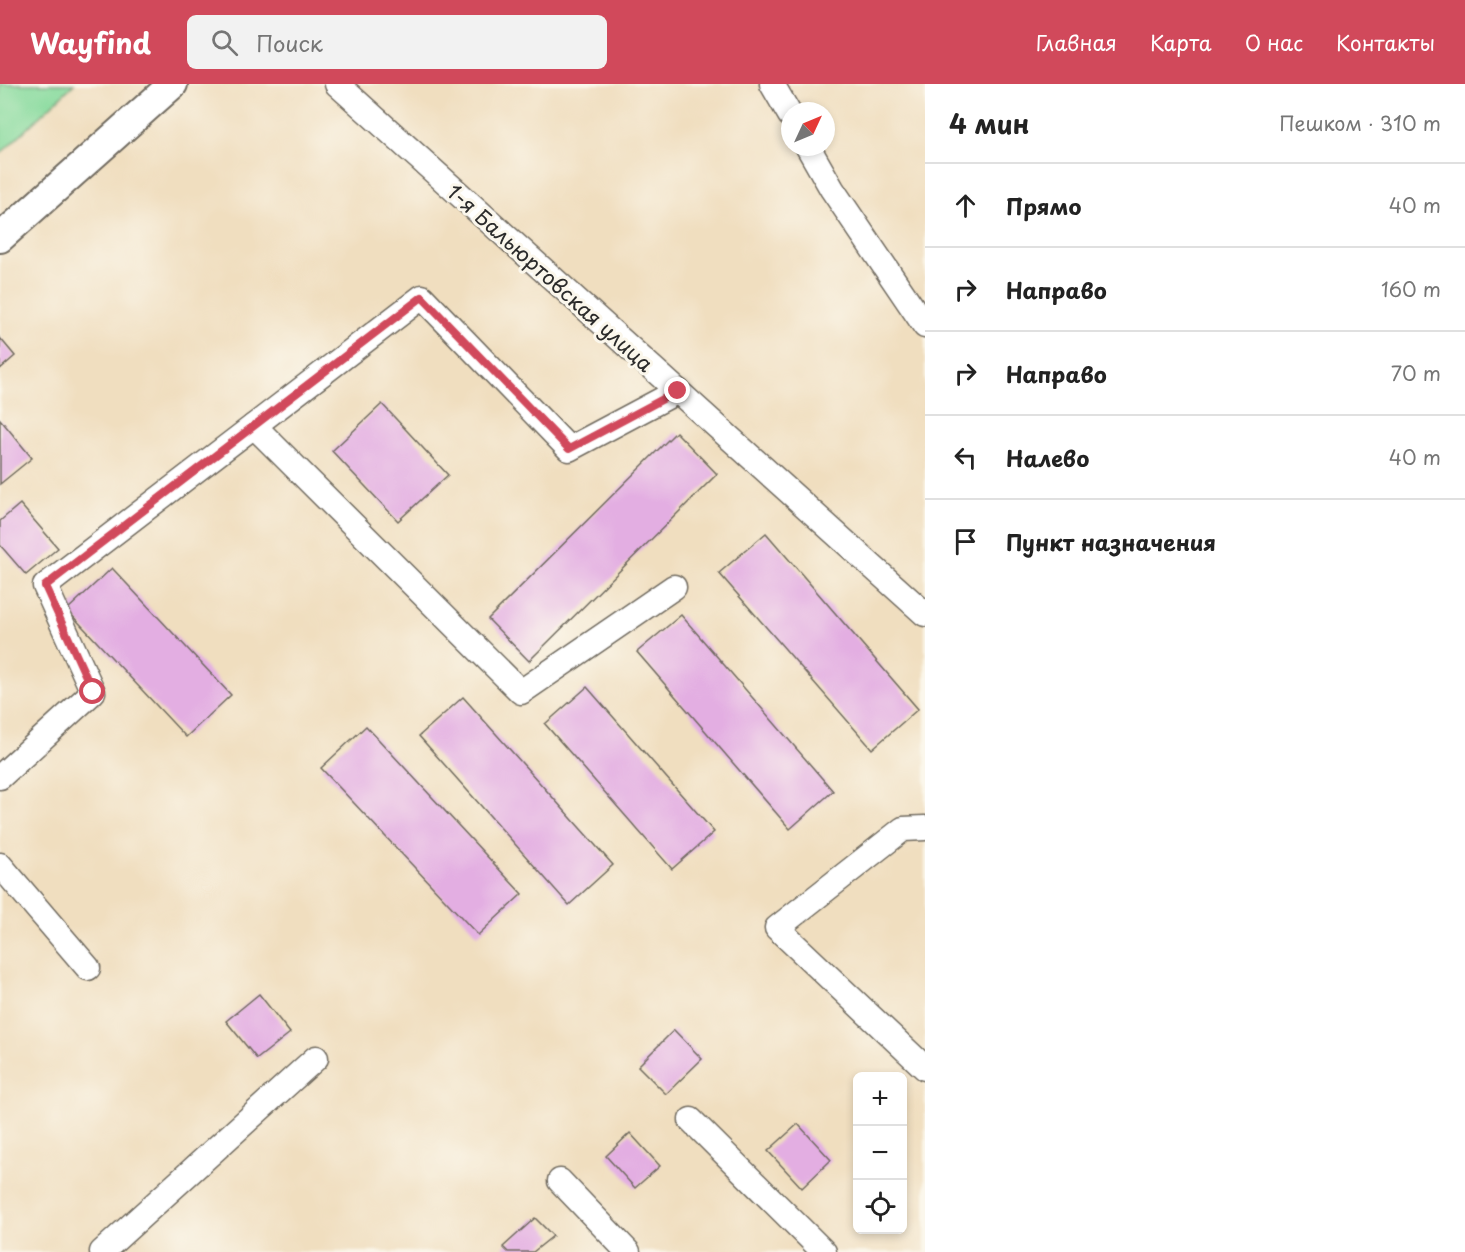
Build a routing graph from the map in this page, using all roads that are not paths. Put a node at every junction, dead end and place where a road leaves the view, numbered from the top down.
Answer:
1 (172, 84) edge
2 (337, 84) edge
3 (772, 84) edge
4 (782, 102) edge
5 (813, 156) edge
6 (0, 238) edge
7 (925, 326) edge
8 (678, 391) junction
9 (254, 426) junction
10 (674, 587) dead end
11 (925, 614) edge
12 (0, 777) edge
13 (925, 828) edge
14 (0, 865) edge
15 (88, 968) dead end
16 (316, 1058) dead end
17 (925, 1068) edge
18 (691, 1120) dead end
19 (560, 1181) dead end
20 (102, 1252) edge
21 (628, 1252) edge
22 (824, 1252) edge

1 - 6 street
2 - 8 street, 1-я Бальюртовская улица
3 - 4 street
5 - 7 street
8 - 9 street
8 - 11 street, 1-я Бальюртовская улица
9 - 10 street
9 - 12 street
13 - 17 street
14 - 15 street
16 - 20 street
18 - 22 street
19 - 21 street

